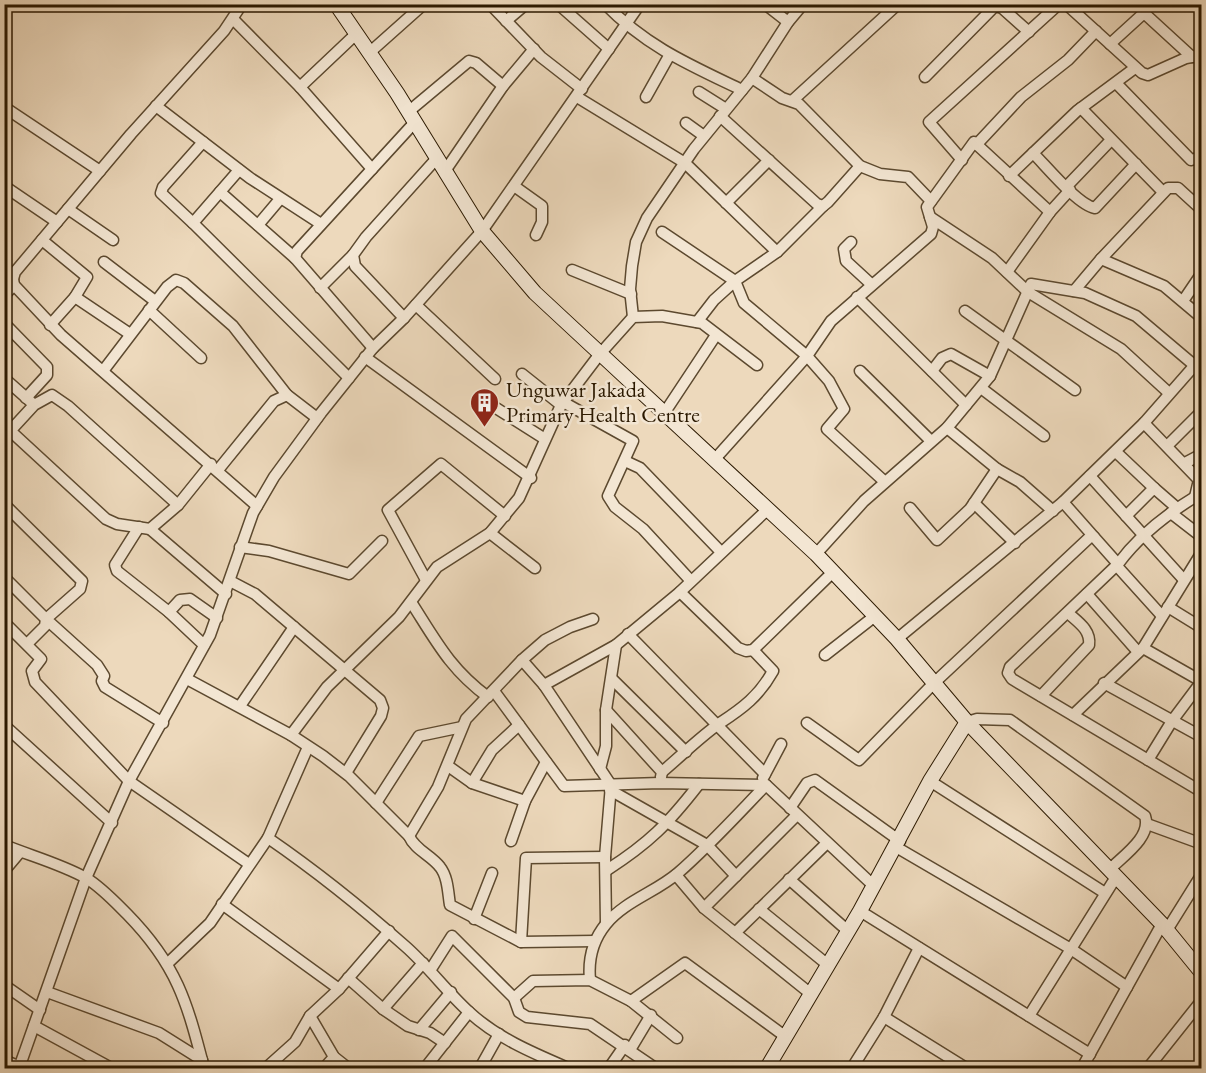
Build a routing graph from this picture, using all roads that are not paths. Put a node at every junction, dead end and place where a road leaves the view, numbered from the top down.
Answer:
1 (336, 4) edge
2 (424, 4) edge
3 (490, 4) edge
4 (526, 4) edge
5 (558, 4) edge
6 (605, 4) edge
7 (640, 4) edge
8 (765, 4) edge
9 (803, 4) edge
10 (898, 4) edge
11 (1059, 4) edge
12 (1066, 4) edge
13 (239, 5) edge
14 (233, 19) junction
15 (506, 21) junction
16 (788, 22) junction
17 (626, 25) junction
18 (1096, 31) junction
19 (1029, 32) junction
20 (356, 34) junction
21 (1110, 44) junction
22 (534, 49) junction
23 (609, 49) junction
24 (369, 53) junction
25 (669, 56) junction
26 (1196, 56) edge
27 (1135, 68) junction
28 (925, 77) dead end
29 (752, 78) junction
30 (1116, 83) junction
31 (503, 86) junction
32 (300, 87) junction
33 (742, 90) junction
34 (699, 92) dead end
35 (579, 93) junction
36 (646, 97) dead end
37 (792, 101) junction
38 (156, 106) junction
39 (4, 107) edge
40 (1081, 108) junction
41 (723, 113) junction
42 (412, 117) junction
43 (686, 123) dead end
44 (704, 135) junction
45 (1111, 140) junction
46 (203, 142) junction
47 (978, 143) junction
48 (1033, 153) junction
49 (1202, 157) edge
50 (437, 158) junction
51 (769, 160) junction
52 (962, 160) junction
53 (685, 163) junction
54 (1136, 164) junction
55 (860, 166) junction
56 (372, 169) junction
57 (239, 170) junction
58 (100, 171) junction
59 (445, 171) junction
60 (1009, 176) junction
61 (4, 186) edge
62 (514, 186) junction
63 (1068, 188) junction
64 (220, 192) junction
65 (1163, 192) junction
66 (280, 199) junction
67 (931, 201) junction
68 (726, 203) junction
69 (823, 206) junction
70 (68, 209) junction
71 (1202, 210) edge
72 (1050, 212) junction
73 (930, 217) junction
74 (57, 222) junction
75 (193, 224) junction
76 (321, 224) junction
77 (258, 225) junction
78 (482, 231) junction
79 (662, 232) dead end
80 (536, 235) dead end
81 (42, 240) junction
82 (113, 240) dead end
83 (851, 242) dead end
84 (777, 252) junction
85 (353, 255) junction
86 (295, 258) junction
87 (1101, 259) junction
88 (104, 262) dead end
89 (572, 270) dead end
90 (1007, 272) junction
91 (1201, 274) edge
92 (11, 279) edge
93 (735, 281) junction
94 (871, 284) junction
95 (320, 288) junction
96 (1074, 291) junction
97 (1028, 292) junction
98 (631, 294) junction
99 (4, 296) edge
100 (75, 297) junction
101 (857, 297) junction
102 (1183, 301) junction
103 (416, 305) junction
104 (152, 306) junction
105 (965, 311) dead end
106 (633, 317) junction
107 (404, 318) junction
108 (1202, 318) edge
109 (697, 322) junction
110 (4, 323) edge
111 (50, 325) junction
112 (130, 334) junction
113 (716, 334) junction
114 (1005, 340) junction
115 (373, 348) junction
116 (599, 355) junction
117 (807, 356) junction
118 (201, 357) dead end
119 (365, 357) junction
120 (1198, 361) edge
121 (757, 365) dead end
122 (103, 371) junction
123 (860, 371) dead end
124 (932, 371) junction
125 (522, 374) dead end
126 (990, 376) junction
127 (4, 378) edge
128 (349, 378) junction
129 (495, 379) dead end
130 (981, 388) junction
131 (1076, 390) dead end
132 (1169, 393) junction
133 (286, 395) junction
134 (30, 401) junction
135 (562, 404) junction
136 (966, 405) junction
137 (496, 408) dead end
138 (1202, 411) edge
139 (665, 412) junction
140 (317, 418) junction
141 (1144, 423) junction
142 (8, 428) edge
143 (947, 428) junction
144 (1044, 436) dead end
145 (545, 439) junction
146 (931, 441) junction
147 (1167, 446) junction
148 (1116, 452) junction
149 (1202, 454) edge
150 (716, 459) junction
151 (625, 461) junction
152 (1185, 463) junction
153 (214, 467) junction
154 (997, 469) junction
155 (1090, 476) junction
156 (531, 478) junction
157 (885, 482) junction
158 (1154, 488) junction
159 (1198, 497) edge
160 (1063, 502) junction
161 (974, 503) junction
162 (4, 504) edge
163 (178, 505) junction
164 (257, 506) junction
165 (910, 508) dead end
166 (768, 509) junction
167 (1174, 510) junction
168 (1053, 511) junction
169 (505, 516) junction
170 (1126, 516) junction
171 (145, 528) junction
172 (490, 533) junction
173 (1094, 537) junction
174 (1143, 537) junction
175 (1202, 537) edge
176 (382, 541) dead end
177 (1015, 543) junction
178 (240, 547) junction
179 (721, 552) junction
180 (1202, 552) edge
181 (816, 554) junction
182 (1117, 564) junction
183 (535, 568) dead end
184 (833, 572) junction
185 (4, 577) edge
186 (426, 580) junction
187 (1184, 580) junction
188 (230, 581) junction
189 (691, 581) junction
190 (681, 592) junction
191 (226, 594) junction
192 (1086, 594) junction
193 (411, 602) junction
194 (1165, 611) junction
195 (169, 612) junction
196 (1068, 613) junction
197 (875, 616) junction
198 (217, 618) junction
199 (46, 619) junction
200 (593, 619) dead end
201 (4, 622) edge
202 (294, 627) junction
203 (1202, 628) edge
204 (628, 634) junction
205 (897, 639) junction
206 (27, 644) junction
207 (204, 645) junction
208 (616, 645) junction
209 (753, 650) junction
210 (1141, 650) junction
211 (825, 655) dead end
212 (522, 660) junction
213 (344, 670) junction
214 (187, 679) junction
215 (612, 679) junction
216 (1201, 681) edge
217 (934, 683) junction
218 (1104, 683) junction
219 (544, 685) junction
220 (491, 694) junction
221 (1041, 696) junction
222 (240, 706) junction
223 (606, 710) junction
224 (1073, 716) junction
225 (1172, 721) junction
226 (967, 722) junction
227 (164, 723) junction
228 (807, 723) dead end
229 (719, 724) junction
230 (4, 725) edge
231 (519, 725) junction
232 (462, 727) junction
233 (291, 735) junction
234 (1202, 737) edge
235 (781, 744) dead end
236 (308, 747) junction
237 (686, 752) junction
238 (1149, 760) junction
239 (546, 762) junction
240 (448, 766) junction
241 (600, 769) junction
242 (346, 773) junction
243 (661, 778) junction
244 (129, 781) junction
245 (930, 781) junction
246 (763, 782) junction
247 (472, 783) junction
248 (699, 784) junction
249 (610, 788) junction
250 (1202, 792) edge
251 (525, 801) junction
252 (376, 803) junction
253 (793, 811) junction
254 (669, 821) junction
255 (112, 823) junction
256 (1147, 824) junction
257 (409, 836) junction
258 (268, 838) junction
259 (511, 841) dead end
260 (827, 843) junction
261 (898, 844) junction
262 (1202, 844) edge
263 (4, 845) edge
264 (707, 845) junction
265 (20, 852) junction
266 (605, 857) junction
267 (249, 864) junction
268 (607, 870) junction
269 (4, 871) edge
270 (492, 873) dead end
271 (1113, 873) junction
272 (1202, 874) edge
273 (676, 875) junction
274 (736, 876) junction
275 (86, 878) junction
276 (789, 879) junction
277 (874, 886) junction
278 (1105, 893) junction
279 (222, 904) junction
280 (704, 908) junction
281 (759, 909) junction
282 (860, 911) junction
283 (474, 919) junction
284 (606, 923) junction
285 (1164, 927) junction
286 (388, 931) junction
287 (848, 931) junction
288 (735, 933) junction
289 (595, 941) junction
290 (521, 942) junction
291 (919, 948) junction
292 (1071, 950) junction
293 (168, 963) junction
294 (828, 965) junction
295 (427, 966) junction
296 (1202, 973) edge
297 (348, 978) junction
298 (590, 980) junction
299 (4, 985) edge
300 (1127, 987) junction
301 (339, 989) junction
302 (47, 992) junction
303 (451, 992) junction
304 (811, 994) junction
305 (514, 998) junction
306 (1202, 1000) edge
307 (631, 1001) junction
308 (383, 1009) junction
309 (40, 1010) junction
310 (469, 1012) junction
311 (651, 1015) junction
312 (310, 1016) junction
313 (1029, 1016) junction
314 (884, 1017) junction
315 (34, 1026) junction
316 (419, 1030) junction
317 (499, 1034) junction
318 (786, 1037) junction
319 (677, 1038) dead end
320 (445, 1043) junction
321 (628, 1048) junction
322 (1090, 1054) junction
323 (334, 1057) junction
324 (4, 1060) edge
325 (203, 1064) edge
326 (1151, 1064) edge
327 (20, 1068) edge
328 (111, 1068) edge
329 (266, 1068) edge
330 (324, 1068) edge
331 (348, 1068) edge
332 (425, 1068) edge
333 (480, 1068) edge
334 (568, 1068) edge
335 (609, 1068) edge
336 (656, 1068) edge
337 (767, 1068) edge
338 (852, 1068) edge
339 (966, 1068) edge
340 (1082, 1068) edge
341 (1164, 1068) edge

1 - 20 street
2 - 24 street
3 - 15 street
4 - 15 street
5 - 23 street
6 - 17 street
7 - 17 street
8 - 16 street
9 - 16 street
10 - 37 street
11 - 19 street
12 - 18 street
13 - 14 street
14 - 32 street
14 - 38 street
15 - 22 street
16 - 29 street
17 - 23 street
17 - 25 street
18 - 21 street
18 - 47 street
19 - 28 street
19 - 52 street
20 - 24 street
20 - 32 street
21 - 26 street
21 - 27 street
22 - 31 street
22 - 35 street
23 - 35 street
24 - 42 street
25 - 33 street
25 - 36 street
26 - 27 street
27 - 30 street
29 - 33 street
29 - 37 street
30 - 40 street
30 - 49 street
31 - 42 street
31 - 59 street
32 - 56 street
33 - 41 street
34 - 41 street
35 - 53 street
35 - 62 street
37 - 55 street
38 - 46 street
38 - 58 street
39 - 58 street
40 - 45 street
40 - 48 street
41 - 44 street
41 - 51 street
42 - 50 street
42 - 56 street
43 - 44 street
44 - 53 street
45 - 54 street
45 - 63 street
46 - 57 street
46 - 75 street
47 - 52 street
47 - 60 street
48 - 60 street
48 - 63 street
50 - 59 street
50 - 85 street
51 - 68 street
51 - 69 street
52 - 67 street
53 - 68 street
53 - 98 street
54 - 63 street
54 - 65 street
55 - 67 street
55 - 69 street
56 - 76 street
57 - 64 street
57 - 66 street
58 - 70 street
59 - 78 street
60 - 72 street
61 - 74 street
62 - 78 street
62 - 80 street
63 - 72 street
64 - 75 street
64 - 77 street
65 - 71 street
65 - 87 street
66 - 76 street
66 - 77 street
67 - 73 street
68 - 84 street
69 - 84 street
70 - 74 street
70 - 82 street
72 - 90 street
73 - 90 street
73 - 94 street
74 - 81 street
75 - 128 street
76 - 86 street
77 - 86 street
78 - 103 street
78 - 116 street
79 - 93 street
81 - 92 street
81 - 100 street
83 - 94 street
84 - 93 street
85 - 95 street
85 - 107 street
86 - 95 street
87 - 96 street
87 - 102 street
88 - 104 street
89 - 98 street
90 - 97 street
91 - 102 street
92 - 99 street
92 - 111 street
93 - 109 street
93 - 117 street
94 - 101 street
95 - 115 street
96 - 97 street
96 - 120 street
97 - 114 street
97 - 132 street
98 - 106 street
100 - 111 street
100 - 112 street
101 - 117 street
101 - 124 street
102 - 108 street
103 - 107 street
103 - 129 street
104 - 112 street
104 - 118 street
104 - 133 street
105 - 114 street
106 - 109 street
106 - 116 street
107 - 115 street
109 - 113 street
110 - 134 street
111 - 122 street
112 - 122 street
113 - 121 street
113 - 139 street
114 - 126 street
114 - 131 street
115 - 119 street
116 - 135 street
116 - 139 street
117 - 150 street
117 - 157 street
119 - 128 street
119 - 156 street
120 - 132 street
122 - 153 street
123 - 146 street
124 - 126 street
124 - 136 street
125 - 135 street
126 - 130 street
127 - 134 street
128 - 140 street
130 - 136 street
130 - 144 street
132 - 141 street
133 - 140 street
133 - 153 street
134 - 142 street
134 - 163 street
135 - 145 street
135 - 151 street
136 - 143 street
137 - 145 street
138 - 147 street
139 - 150 street
140 - 164 street
141 - 147 street
141 - 148 street
142 - 171 street
143 - 146 street
143 - 154 street
145 - 156 street
146 - 157 street
147 - 152 street
148 - 155 street
148 - 158 street
149 - 152 street
150 - 166 street
151 - 179 street
151 - 189 street
152 - 159 street
153 - 163 street
153 - 164 street
154 - 161 street
154 - 168 street
155 - 160 street
155 - 170 street
156 - 169 street
157 - 181 street
158 - 167 street
158 - 170 street
159 - 167 street
160 - 168 street
160 - 173 street
161 - 165 street
161 - 177 street
162 - 199 street
163 - 171 street
164 - 178 street
166 - 179 street
166 - 181 street
167 - 174 street
167 - 175 street
168 - 177 street
169 - 172 street
169 - 186 street
170 - 174 street
171 - 191 street
171 - 195 street
172 - 183 street
172 - 186 street
173 - 182 street
173 - 217 street
174 - 182 street
174 - 187 street
176 - 178 street
177 - 205 street
178 - 188 street
179 - 189 street
180 - 187 street
181 - 184 street
182 - 192 street
182 - 194 street
184 - 197 street
184 - 209 street
185 - 199 street
186 - 193 street
187 - 194 street
188 - 191 street
188 - 202 street
189 - 190 street
190 - 204 street
190 - 209 street
191 - 198 street
192 - 196 street
192 - 210 street
193 - 213 street
193 - 220 street
194 - 203 street
194 - 210 street
195 - 198 street
195 - 207 street
196 - 221 street
196 - 221 street
197 - 205 street
197 - 211 street
198 - 207 street
199 - 206 street
199 - 227 street
200 - 212 street
201 - 206 street
202 - 213 street
202 - 222 street
204 - 208 street
204 - 229 street
205 - 217 street
206 - 244 street
207 - 214 street
208 - 215 street
208 - 219 street
209 - 229 street
210 - 216 street
210 - 218 street
212 - 219 street
212 - 220 street
213 - 233 street
213 - 242 street
214 - 222 street
214 - 227 street
215 - 223 street
215 - 237 street
216 - 225 street
217 - 226 street
217 - 228 street
218 - 224 street
218 - 225 street
219 - 241 street
220 - 231 street
220 - 232 street
221 - 224 street
222 - 233 street
223 - 241 street
223 - 243 street
224 - 238 street
225 - 234 street
225 - 238 street
226 - 245 street
226 - 256 street
226 - 271 street
227 - 244 street
229 - 237 street
229 - 246 street
230 - 255 street
231 - 239 street
231 - 247 street
232 - 240 street
232 - 252 street
233 - 236 street
235 - 246 street
236 - 242 street
236 - 258 street
237 - 243 street
238 - 250 street
239 - 249 street
239 - 251 street
240 - 247 street
240 - 257 street
241 - 249 street
242 - 252 street
243 - 248 street
243 - 249 street
244 - 255 street
244 - 267 street
245 - 261 street
245 - 278 street
246 - 248 street
246 - 253 street
246 - 264 street
247 - 251 street
248 - 254 street
249 - 254 street
249 - 266 street
251 - 259 street
252 - 257 street
253 - 260 street
253 - 261 street
253 - 274 street
254 - 264 street
254 - 268 street
255 - 275 street
256 - 262 street
256 - 271 street
257 - 283 street
258 - 267 street
258 - 286 street
260 - 276 street
260 - 277 street
261 - 277 street
261 - 292 street
263 - 265 street
264 - 273 street
264 - 274 street
265 - 269 street
265 - 275 street
266 - 268 street
266 - 290 street
267 - 279 street
268 - 284 street
270 - 283 street
271 - 278 street
271 - 285 street
272 - 285 street
273 - 280 street
273 - 284 street
274 - 280 street
275 - 293 street
275 - 302 street
276 - 281 street
276 - 287 street
277 - 282 street
278 - 292 street
279 - 293 street
279 - 301 street
280 - 288 street
281 - 288 street
281 - 294 street
282 - 287 street
282 - 291 street
283 - 290 street
284 - 289 street
285 - 296 street
285 - 300 street
286 - 295 street
286 - 297 street
287 - 294 street
288 - 304 street
289 - 290 street
289 - 298 street
291 - 313 street
291 - 314 street
292 - 300 street
292 - 313 street
293 - 325 street
294 - 304 street
295 - 303 street
295 - 305 street
295 - 308 street
297 - 301 street
297 - 308 street
298 - 305 street
298 - 307 street
299 - 309 street
300 - 322 street
301 - 312 street
302 - 309 street
302 - 325 street
303 - 310 street
303 - 316 street
304 - 318 street
305 - 321 street
306 - 326 street
307 - 311 street
307 - 318 street
308 - 316 street
309 - 315 street
310 - 317 street
310 - 320 street
311 - 319 street
311 - 321 street
312 - 323 street
312 - 329 street
313 - 322 street
314 - 338 street
314 - 339 street
315 - 327 street
315 - 328 street
316 - 320 street
317 - 333 street
317 - 334 street
318 - 337 street
320 - 332 street
321 - 335 street
321 - 336 street
322 - 340 street
323 - 330 street
323 - 331 street
324 - 327 street
326 - 341 street

